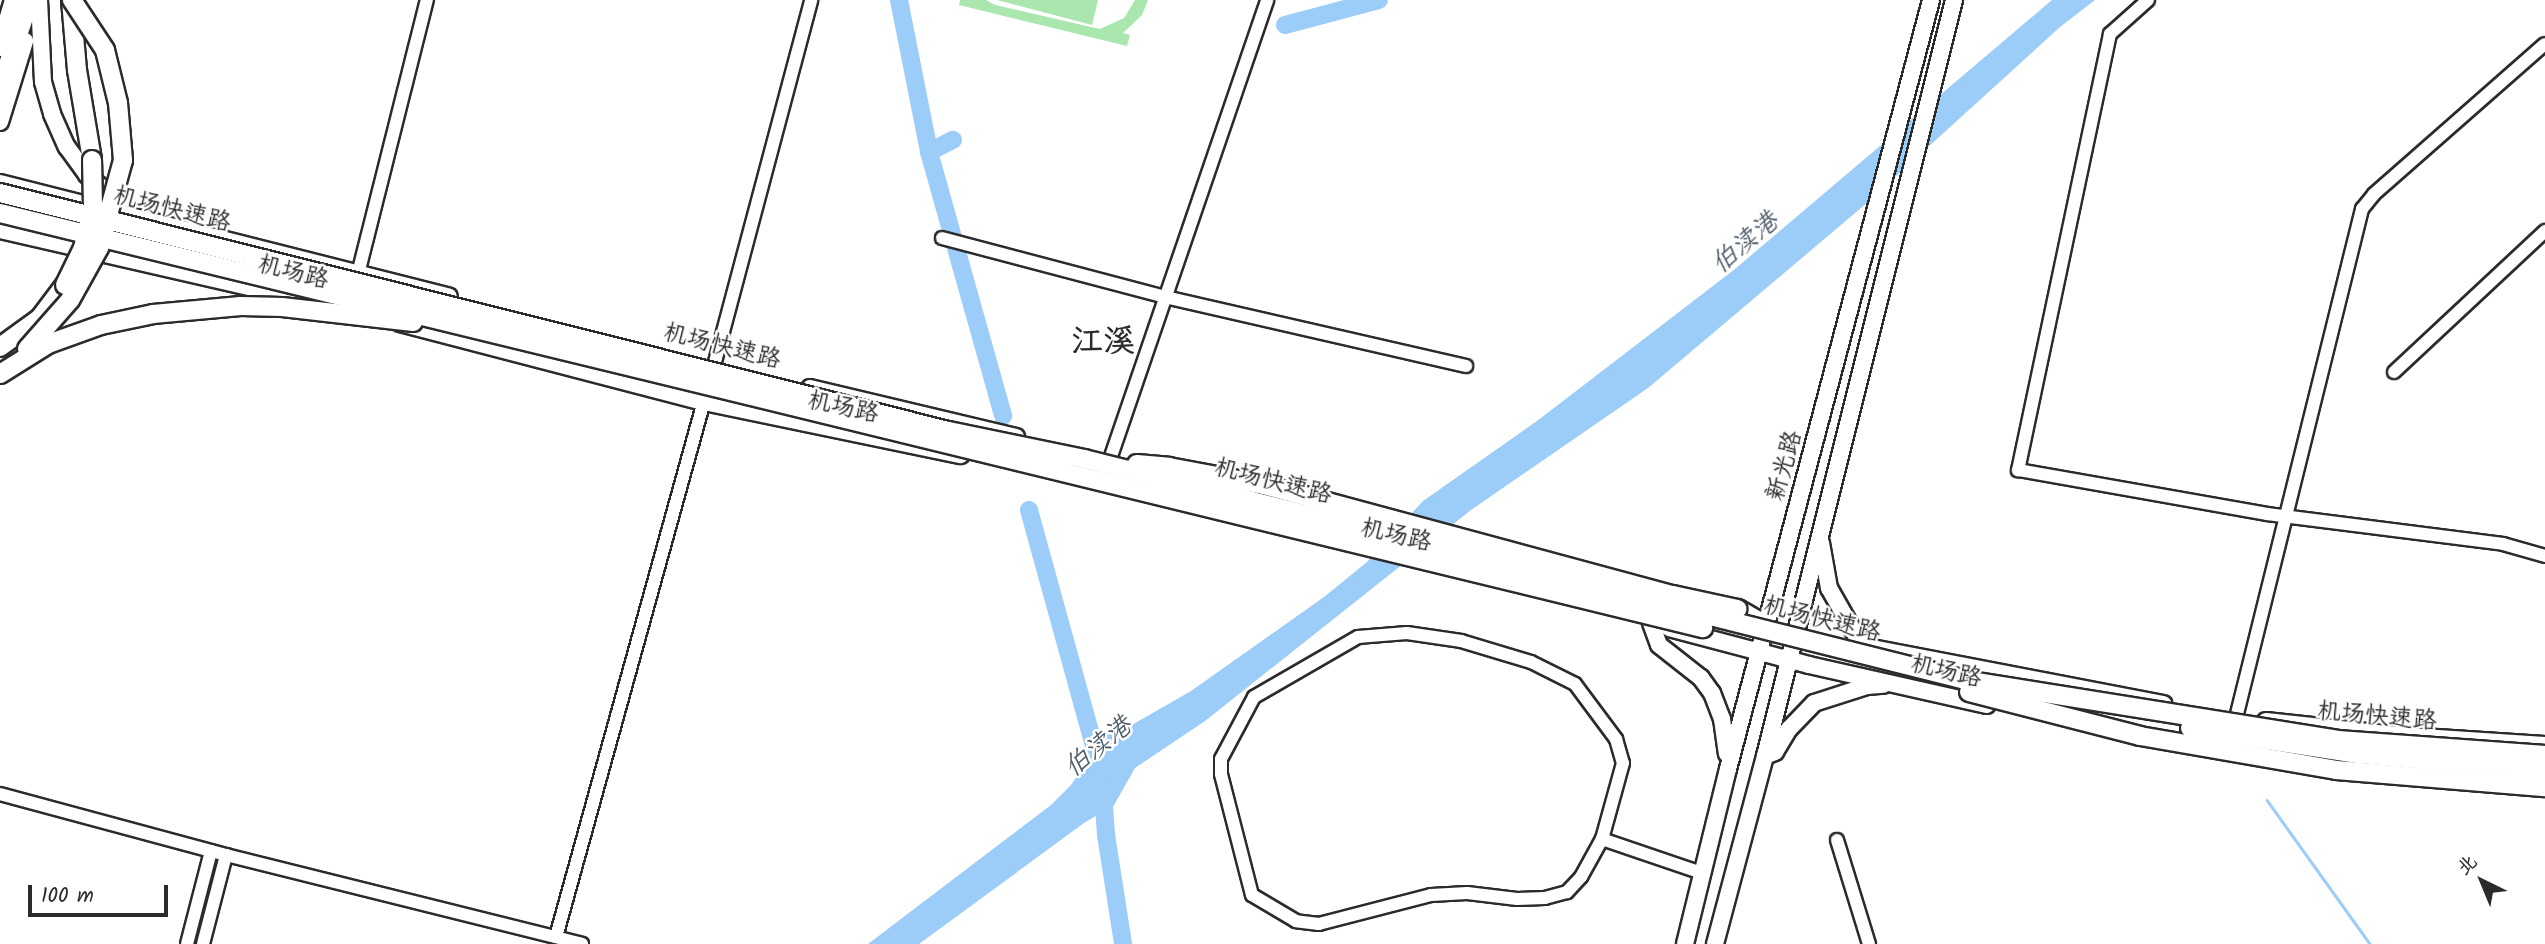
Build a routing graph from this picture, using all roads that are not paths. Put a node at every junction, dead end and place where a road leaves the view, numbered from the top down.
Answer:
1 (14, 0) edge
2 (30, 0) edge
3 (38, 0) edge
4 (71, 0) edge
5 (427, 0) edge
6 (811, 0) edge
7 (1267, 0) edge
8 (1931, 0) edge
9 (1954, 0) edge
10 (2148, 0) edge
11 (2545, 44) edge
12 (0, 47) edge
13 (0, 88) edge
14 (0, 122) edge
15 (0, 183) edge
16 (6, 193) edge
17 (0, 212) edge
18 (139, 216) junction
19 (0, 230) edge
20 (2545, 231) edge
21 (942, 238) dead end
22 (359, 273) junction
23 (1165, 298) junction
24 (349, 310) junction
25 (454, 324) junction
26 (0, 347) edge
27 (714, 365) junction
28 (1466, 366) dead end
29 (2394, 372) dead end
30 (0, 373) edge
31 (704, 402) junction
32 (1084, 459) junction
33 (1110, 459) junction
34 (1101, 485) junction
35 (2285, 516) junction
36 (1790, 533) junction
37 (1820, 537) junction
38 (2545, 556) edge
39 (1651, 624) junction
40 (1767, 626) junction
41 (1795, 633) junction
42 (1862, 646) junction
43 (1760, 653) junction
44 (1788, 660) junction
45 (1897, 684) junction
46 (1969, 692) junction
47 (2236, 718) junction
48 (2230, 743) junction
49 (2545, 745) edge
50 (2545, 755) edge
51 (1765, 756) junction
52 (1728, 769) junction
53 (2545, 770) edge
54 (2545, 778) edge
55 (2545, 787) edge
56 (0, 794) edge
57 (1602, 839) junction
58 (1837, 839) dead end
59 (211, 851) junction
60 (226, 855) junction
61 (1702, 873) junction
62 (556, 937) junction
63 (187, 944) edge
64 (204, 944) edge
65 (582, 944) edge
66 (1685, 944) edge
67 (1715, 944) edge
68 (1869, 944) edge

1 - 12 highway
2 - 13 highway
3 - 14 main road
3 - 18 main road
4 - 26 highway, bridge
4 - 30 highway, bridge
5 - 22 street
6 - 27 street
7 - 23 street
8 - 36 main road, 新光路
9 - 37 main road, 新光路
10 - 35 street
11 - 35 street
15 - 18 main road, 机场路
16 - 32 highway, 机场快速路, bridge
17 - 25 highway, 机场快速路, bridge
18 - 22 main road, 机场路
19 - 24 main road, 机场路
20 - 29 street
21 - 23 street
22 - 24 street
22 - 27 main road, 机场路
23 - 28 street
23 - 33 street
24 - 31 main road, 机场路
25 - 30 highway, bridge
25 - 46 highway, 机场快速路, bridge
27 - 31 street
27 - 33 main road, 机场路
31 - 34 main road, 机场路
31 - 62 street
32 - 40 highway, bridge
32 - 50 highway, 机场快速路, bridge
33 - 34 street
33 - 40 main road, 机场路
34 - 39 main road, 机场路
35 - 38 street
35 - 47 street
36 - 37 main road
36 - 40 main road, 新光路
37 - 41 main road, 新光路
37 - 42 main road
39 - 43 main road, 机场路
39 - 52 main road
40 - 41 main road, 机场路
40 - 43 main road, 新光路
41 - 42 main road, 机场路
41 - 44 main road, 新光路
42 - 47 main road, 机场路
43 - 44 main road, 机场路
43 - 52 main road, 新光路
44 - 45 main road, 机场路
44 - 51 main road, 新光路
45 - 48 main road, 机场路
45 - 51 main road
46 - 53 highway, 机场快速路, bridge
46 - 55 highway, bridge
47 - 48 street
47 - 49 main road, 机场路
48 - 54 main road, 机场路
51 - 67 main road, 新光路
52 - 61 main road, 新光路
56 - 59 street
57 - 57 street
57 - 61 street
58 - 68 street
59 - 60 street
59 - 63 street
60 - 62 street
60 - 64 street
61 - 66 main road, 新光路
62 - 65 street

